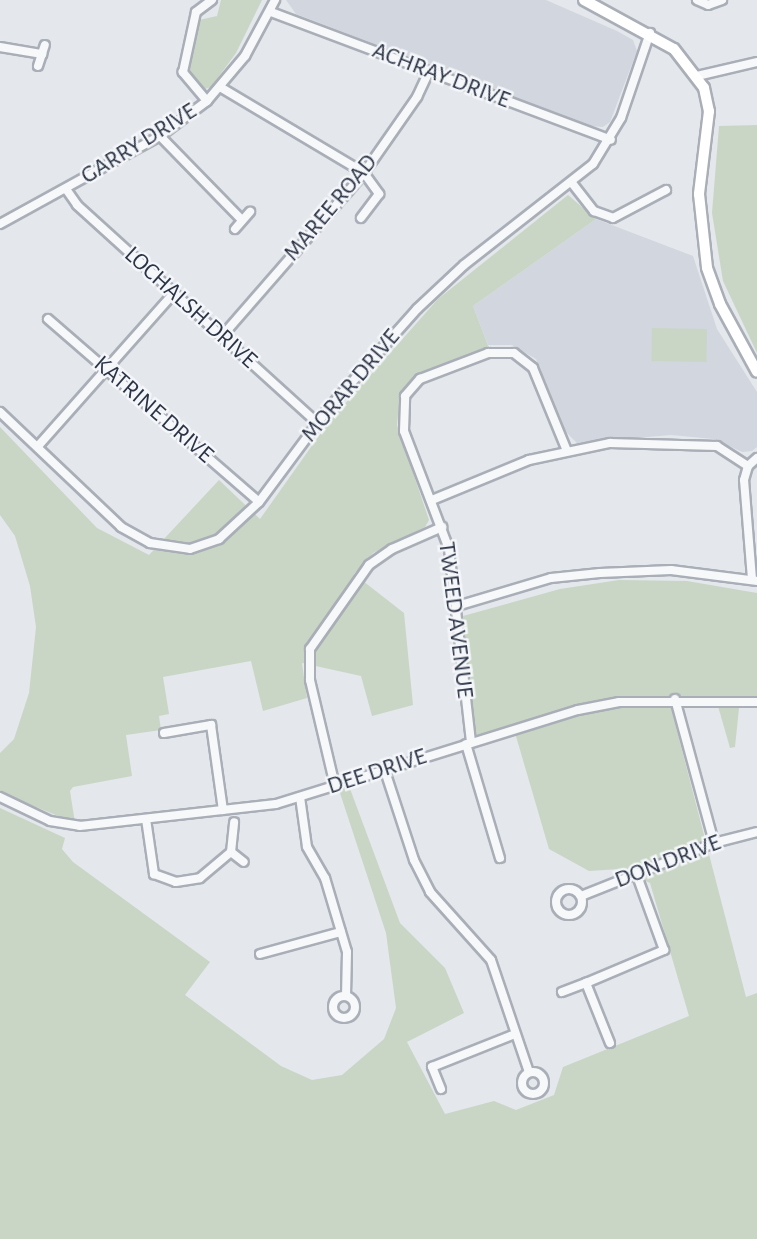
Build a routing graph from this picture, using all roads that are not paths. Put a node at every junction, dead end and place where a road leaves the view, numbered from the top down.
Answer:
1 (212, 0) edge
2 (275, 0) edge
3 (584, 0) edge
4 (697, 0) edge
5 (722, 0) edge
6 (271, 12) junction
7 (650, 33) junction
8 (0, 47) edge
9 (757, 62) edge
10 (38, 66) dead end
11 (429, 71) junction
12 (697, 76) junction
13 (220, 87) junction
14 (207, 101) junction
15 (160, 136) junction
16 (611, 140) junction
17 (364, 173) junction
18 (572, 183) junction
19 (66, 189) junction
20 (666, 190) dead end
21 (250, 212) dead end
22 (361, 218) dead end
23 (242, 220) junction
24 (0, 223) edge
25 (234, 229) dead end
26 (173, 294) junction
27 (48, 319) dead end
28 (222, 336) junction
29 (104, 367) junction
30 (757, 372) edge
31 (0, 412) edge
32 (317, 423) junction
33 (39, 445) junction
34 (567, 451) junction
35 (757, 458) edge
36 (748, 466) junction
37 (432, 500) junction
38 (259, 502) junction
39 (442, 527) junction
40 (754, 580) edge
41 (457, 606) junction
42 (675, 699) junction
43 (757, 702) edge
44 (164, 733) dead end
45 (468, 743) junction
46 (384, 768) junction
47 (335, 786) junction
48 (0, 797) edge
49 (300, 797) junction
50 (223, 810) junction
51 (146, 819) junction
52 (234, 822) dead end
53 (757, 833) edge
54 (714, 843) junction
55 (231, 852) junction
56 (500, 858) dead end
57 (244, 862) dead end
58 (636, 873) junction
59 (581, 896) dead end
60 (341, 932) junction
61 (260, 954) dead end
62 (586, 983) junction
63 (562, 992) dead end
64 (346, 996) dead end
65 (515, 1034) junction
66 (610, 1043) dead end
67 (529, 1072) dead end
68 (441, 1089) dead end

1 - 14 street
2 - 6 street, GARRY DRIVE
3 - 7 street
4 - 5 street
6 - 11 street, ACHRAY DRIVE
6 - 13 street, GARRY DRIVE
7 - 12 street
7 - 16 street, MORAR DRIVE
8 - 10 street
9 - 12 street
11 - 16 street, ACHRAY DRIVE
11 - 17 street, MAREE ROAD
12 - 30 street
13 - 14 street, GARRY DRIVE
13 - 17 street
14 - 15 street, GARRY DRIVE
15 - 19 street, GARRY DRIVE
15 - 23 street
16 - 18 street, MORAR DRIVE
17 - 22 street
17 - 28 street, MAREE ROAD
18 - 20 street
18 - 32 street, MORAR DRIVE
19 - 24 street, GARRY DRIVE
19 - 26 street, LOCHALSH DRIVE
21 - 23 street
23 - 25 street
26 - 28 street, LOCHALSH DRIVE
26 - 29 street
27 - 29 street, KATRINE DRIVE
28 - 32 street, LOCHALSH DRIVE
29 - 33 street
29 - 38 street, KATRINE DRIVE
31 - 33 street, MORAR DRIVE
32 - 38 street, MORAR DRIVE
33 - 38 street, MORAR DRIVE
34 - 36 street
34 - 37 street
34 - 37 street, TWEED AVENUE
35 - 36 street
36 - 40 street
37 - 39 street, TWEED AVENUE
39 - 41 street, TWEED AVENUE
39 - 47 street
40 - 41 street
41 - 45 street, TWEED AVENUE
42 - 43 street, DEE DRIVE
42 - 45 street, DEE DRIVE
42 - 54 street
44 - 50 street
45 - 46 street, DEE DRIVE
45 - 56 street, TWEED AVENUE
46 - 47 street, DEE DRIVE
46 - 65 street
47 - 49 street, DEE DRIVE
48 - 51 street, DEE DRIVE
49 - 50 street, DEE DRIVE
49 - 60 street
50 - 51 street, DEE DRIVE
51 - 55 street
52 - 55 street
53 - 54 street, DON DRIVE
54 - 58 street, DON DRIVE
55 - 57 street
58 - 59 street, DON DRIVE
58 - 62 street
60 - 61 street
60 - 64 street
62 - 63 street
62 - 66 street
65 - 67 street
65 - 68 street

